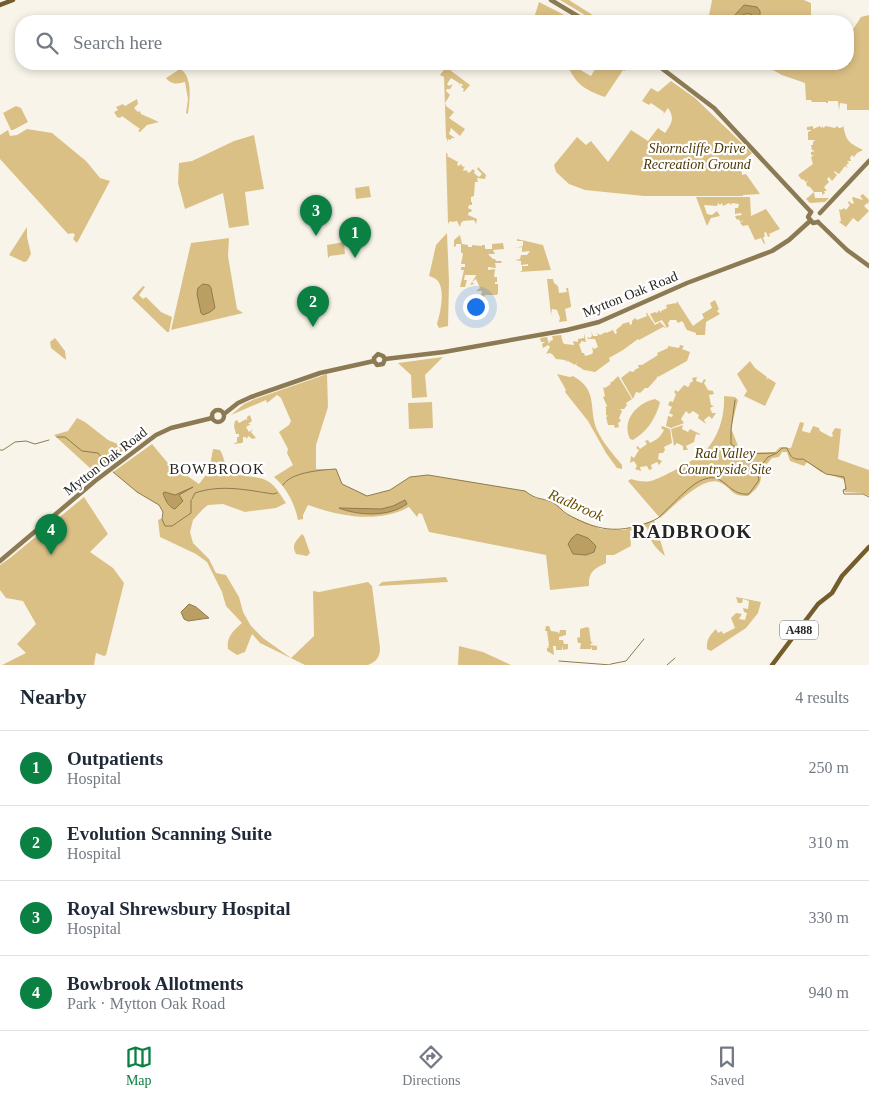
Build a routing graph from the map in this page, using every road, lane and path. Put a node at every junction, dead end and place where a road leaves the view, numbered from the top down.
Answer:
1 (12, 0) edge
2 (551, 0) edge
3 (0, 5) edge
4 (576, 15) edge
5 (664, 70) edge
6 (869, 161) edge
7 (811, 212) junction
8 (820, 214) junction
9 (810, 222) junction
10 (818, 222) junction
11 (869, 266) edge
12 (385, 359) junction
13 (374, 361) junction
14 (224, 414) junction
15 (212, 418) junction
16 (869, 546) edge
17 (0, 561) edge
18 (772, 665) edge

1 - 3 main road
2 - 4 main road
5 - 7 main road
6 - 8 main road
7 - 8 main road
7 - 9 main road
8 - 10 main road
9 - 10 main road
9 - 12 main road, Mytton Oak Road
10 - 11 main road
12 - 13 main road, Mytton Oak Road
12 - 13 main road, Mytton Oak Road
13 - 14 main road, Mytton Oak Road
14 - 15 main road, Mytton Oak Road
14 - 15 main road, Mytton Oak Road
15 - 17 main road, Mytton Oak Road
16 - 18 main road, A488

